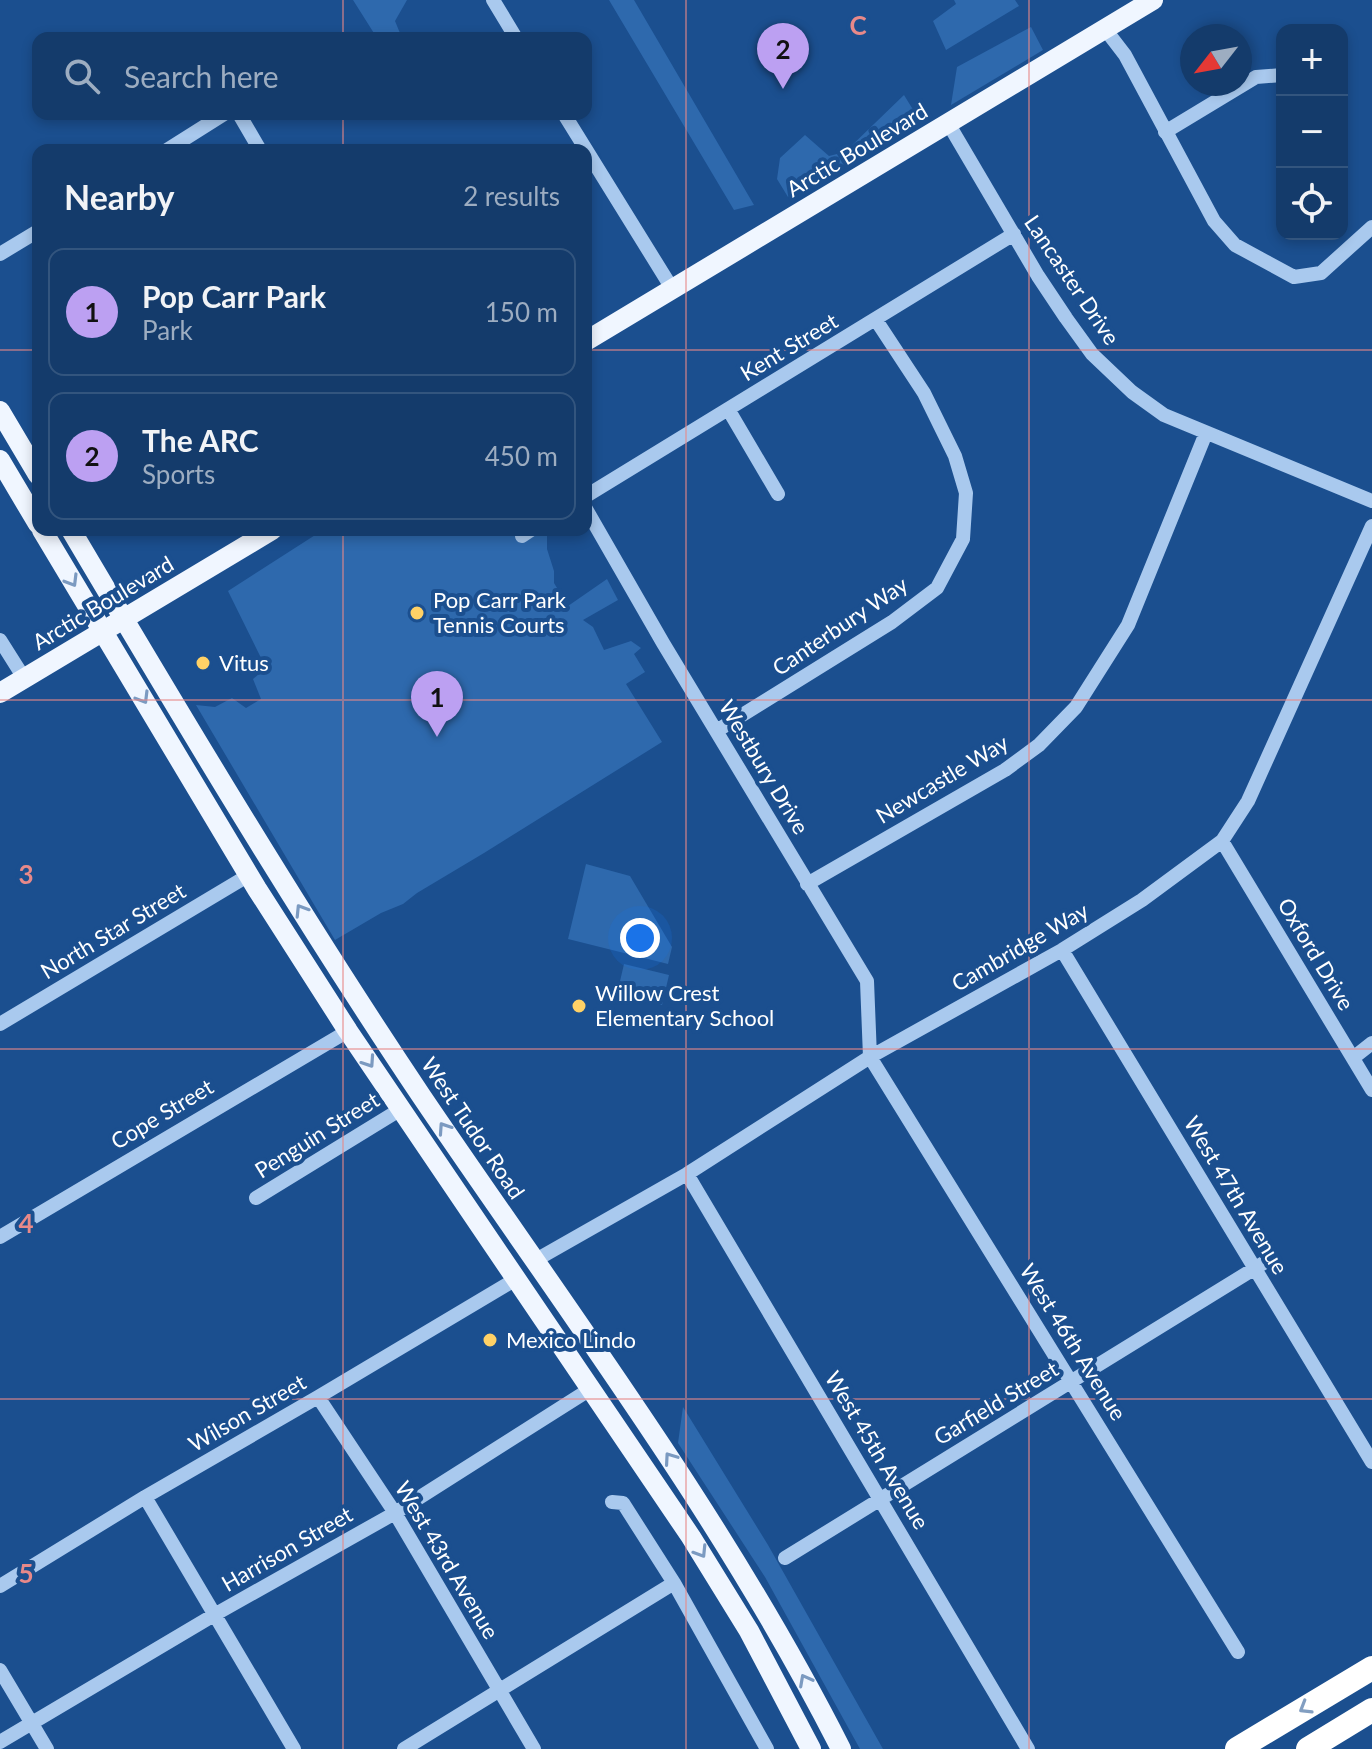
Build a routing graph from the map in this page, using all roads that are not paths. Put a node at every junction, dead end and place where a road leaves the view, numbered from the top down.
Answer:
1 (493, 0) edge
2 (1153, 0) edge
3 (1105, 29) junction
4 (512, 32) edge
5 (1276, 75) edge
6 (214, 120) edge
7 (242, 120) edge
8 (568, 120) edge
9 (948, 123) junction
10 (1165, 132) junction
11 (176, 144) edge
12 (256, 144) edge
13 (583, 144) edge
14 (592, 159) edge
15 (1372, 227) edge
16 (1014, 234) junction
17 (32, 235) edge
18 (0, 254) edge
19 (673, 290) junction
20 (876, 320) junction
21 (592, 337) edge
22 (728, 409) junction
23 (0, 411) edge
24 (1206, 433) junction
25 (0, 460) edge
26 (32, 465) edge
27 (592, 492) edge
28 (778, 494) dead end
29 (1372, 501) edge
30 (32, 514) edge
31 (592, 519) edge
32 (1372, 526) edge
33 (46, 536) edge
34 (75, 536) edge
35 (260, 536) edge
36 (123, 619) junction
37 (103, 631) junction
38 (0, 640) edge
39 (24, 678) junction
40 (0, 693) edge
41 (718, 730) junction
42 (1222, 841) junction
43 (249, 875) junction
44 (807, 884) junction
45 (1062, 950) junction
46 (0, 1024) edge
47 (348, 1031) junction
48 (1372, 1043) edge
49 (870, 1057) junction
50 (1353, 1058) junction
51 (1372, 1090) edge
52 (401, 1109) junction
53 (442, 1170) junction
54 (687, 1174) junction
55 (256, 1198) dead end
56 (0, 1237) edge
57 (1270, 1259) dead end
58 (534, 1261) junction
59 (1255, 1270) junction
60 (516, 1279) junction
61 (609, 1369) junction
62 (1072, 1382) junction
63 (592, 1388) junction
64 (318, 1397) junction
65 (1372, 1462) edge
66 (145, 1497) junction
67 (881, 1499) junction
68 (612, 1502) dead end
69 (395, 1513) junction
70 (785, 1558) dead end
71 (674, 1583) junction
72 (0, 1586) edge
73 (214, 1615) junction
74 (1238, 1652) dead end
75 (1372, 1668) edge
76 (0, 1670) edge
77 (499, 1691) junction
78 (1372, 1710) edge
79 (32, 1724) junction
80 (0, 1742) edge
81 (47, 1749) edge
82 (294, 1749) edge
83 (404, 1749) edge
84 (534, 1749) edge
85 (767, 1749) edge
86 (811, 1749) edge
87 (841, 1749) edge
88 (1028, 1749) edge
89 (1237, 1749) edge
90 (1308, 1749) edge

1 - 4 street
2 - 3 main road, Arctic Boulevard
3 - 9 main road, Arctic Boulevard
3 - 10 street
5 - 10 street
6 - 11 street
7 - 12 street
8 - 13 street
9 - 16 street, Lancaster Drive
9 - 19 main road, Arctic Boulevard
10 - 15 street
14 - 19 street
16 - 20 street, Kent Street
16 - 24 street, Lancaster Drive
17 - 18 street
19 - 21 main road, Arctic Boulevard
20 - 22 street, Kent Street
20 - 41 street, Canterbury Way
22 - 27 street, Kent Street
22 - 28 street
23 - 26 main road
24 - 29 street, Lancaster Drive
24 - 44 street, Newcastle Way
25 - 30 main road
31 - 41 street, Westbury Drive
32 - 42 street, Cambridge Way
33 -> 37 main road
34 - 36 main road, West Tudor Road
35 - 36 main road, Arctic Boulevard
36 - 37 main road, Arctic Boulevard
58 -> 36 main road, West Tudor Road
37 - 39 main road, Arctic Boulevard
37 -> 43 main road
38 - 39 street
39 - 40 main road, Arctic Boulevard
41 - 44 street, Westbury Drive
42 - 45 street, Cambridge Way
42 - 50 street, Oxford Drive
43 - 46 street, North Star Street
43 - 47 main road
44 - 49 street, Westbury Drive
45 - 49 street, Cambridge Way
45 - 59 street, West 47th Avenue
47 -> 52 main road
47 - 56 street, Cope Street
48 - 50 street
49 - 54 street, Cambridge Way
49 - 62 street, West 46th Avenue
50 - 51 street, Oxford Drive
52 - 53 main road
52 - 55 street, Penguin Street
53 - 58 main road
53 - 60 main road
54 - 58 street, Cambridge Way
54 - 67 street, West 45th Avenue
57 - 59 street, Garfield Street
58 - 61 main road, West Tudor Road
59 - 62 street, Garfield Street
59 - 65 street, West 47th Avenue
60 - 61 main road
60 - 63 main road
60 - 64 street, Wilson Street
87 -> 61 main road, West Tudor Road
62 - 67 street, Garfield Street
62 - 74 street, West 46th Avenue
63 - 69 street, Harrison Street
63 -> 86 main road
64 - 66 street, Wilson Street
64 - 69 street, West 43rd Avenue
66 - 72 street, Wilson Street
66 - 73 street
67 - 70 street, Garfield Street
67 - 88 street, West 45th Avenue
68 - 71 street
69 - 73 street, Harrison Street
69 - 77 street, West 43rd Avenue
71 - 77 street
71 - 85 street
73 - 79 street, Harrison Street
73 - 82 street
75 -> 89 highway
76 - 79 street
77 - 83 street
77 - 84 street, West 43rd Avenue
78 - 90 highway
79 - 80 street, Harrison Street
79 - 81 street

